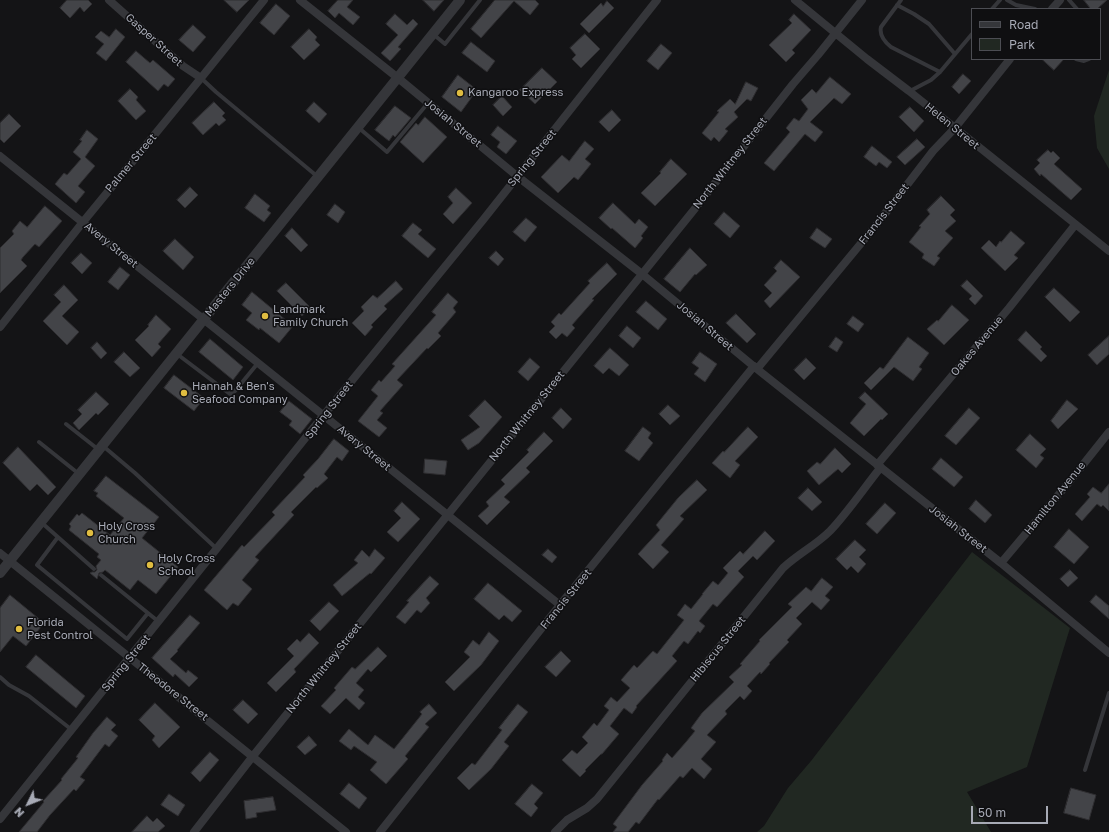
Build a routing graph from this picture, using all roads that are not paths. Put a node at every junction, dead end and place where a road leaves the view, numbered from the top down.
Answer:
1 (109, 0) edge
2 (264, 0) edge
3 (300, 0) edge
4 (460, 0) edge
5 (480, 0) edge
6 (657, 0) edge
7 (795, 0) edge
8 (862, 0) edge
9 (901, 0) edge
10 (1000, 0) edge
11 (1007, 0) edge
12 (1060, 0) edge
13 (1069, 0) edge
14 (897, 5) junction
15 (993, 8) edge
16 (1030, 8) edge
17 (1053, 8) edge
18 (1076, 8) edge
19 (836, 33) junction
20 (433, 34) junction
21 (971, 35) edge
22 (955, 54) junction
23 (1009, 60) edge
24 (940, 72) junction
25 (201, 78) junction
26 (398, 78) junction
27 (909, 91) junction
28 (428, 102) junction
29 (358, 127) junction
30 (954, 128) junction
31 (0, 156) edge
32 (517, 176) junction
33 (318, 177) junction
34 (83, 222) junction
35 (1075, 225) junction
36 (1109, 251) edge
37 (642, 274) junction
38 (204, 320) junction
39 (0, 327) edge
40 (177, 354) junction
41 (258, 363) junction
42 (755, 368) junction
43 (323, 416) junction
44 (66, 424) dead end
45 (1109, 432) edge
46 (39, 442) dead end
47 (101, 448) junction
48 (879, 466) junction
49 (80, 474) junction
50 (447, 515) junction
51 (41, 522) junction
52 (58, 537) junction
53 (218, 549) junction
54 (0, 553) edge
55 (10, 561) junction
56 (1001, 563) junction
57 (94, 569) dead end
58 (0, 573) edge
59 (101, 575) dead end
60 (560, 605) junction
61 (148, 613) junction
62 (159, 622) junction
63 (1109, 653) edge
64 (130, 658) junction
65 (0, 677) edge
66 (1109, 693) edge
67 (72, 730) junction
68 (253, 756) junction
69 (1084, 770) dead end
70 (0, 820) edge
71 (194, 832) edge
72 (346, 832) edge
73 (380, 832) edge
74 (555, 832) edge

1 - 25 street, Gasper Street
2 - 25 street, Palmer Street
3 - 26 street, Josiah Street
4 - 20 street, Masters Drive
5 - 20 lane
6 - 32 street, Spring Street
7 - 19 street, Helen Street
8 - 19 street, North Whitney Street
9 - 14 lane
10 - 15 lane
11 - 16 lane
12 - 17 street
13 - 18 lane
14 - 22 lane
14 - 24 lane
19 - 27 street, Helen Street
19 - 37 street, North Whitney Street
20 - 26 street, Masters Drive
21 - 22 lane
22 - 24 lane
23 - 30 street, Francis Street
24 - 27 lane
25 - 33 lane
25 - 34 street, Palmer Street
26 - 28 street, Josiah Street
26 - 29 street, Masters Drive
27 - 30 street, Helen Street
28 - 29 lane
28 - 32 street, Josiah Street
29 - 33 street, Masters Drive
30 - 35 street, Helen Street
30 - 42 street, Francis Street
31 - 34 street, Avery Street
32 - 37 street, Josiah Street
32 - 43 street, Spring Street
33 - 38 street, Masters Drive
34 - 38 street, Avery Street
34 - 39 street, Palmer Street
35 - 36 street, Helen Street
35 - 48 street, Oakes Avenue
37 - 42 street, Josiah Street
37 - 50 street, North Whitney Street
38 - 40 street, Masters Drive
38 - 41 street, Avery Street
40 - 41 lane
40 - 47 street, Masters Drive
41 - 43 street, Avery Street
42 - 48 street, Josiah Street
42 - 60 street, Francis Street
43 - 50 street, Avery Street
43 - 53 street, Spring Street
44 - 47 lane
45 - 56 street, Hamilton Avenue
46 - 49 lane
47 - 49 street, Masters Drive
47 - 53 lane
48 - 56 street, Josiah Street
48 - 74 street, Hibiscus Street
49 - 51 street, Masters Drive
50 - 60 street, Avery Street
50 - 68 street, North Whitney Street
51 - 52 lane
51 - 55 street, Masters Drive
52 - 57 lane
52 - 61 lane
53 - 62 street, Spring Street
54 - 55 street, Theodore Street
55 - 58 street, Masters Drive
55 - 64 street, Theodore Street
56 - 63 street, Josiah Street
59 - 61 lane
60 - 73 street, Francis Street
61 - 62 lane
62 - 64 street, Spring Street
64 - 67 street, Spring Street
64 - 68 street, Theodore Street
65 - 67 lane
66 - 69 lane
67 - 70 street, Spring Street
68 - 71 street, North Whitney Street
68 - 72 street, Theodore Street

